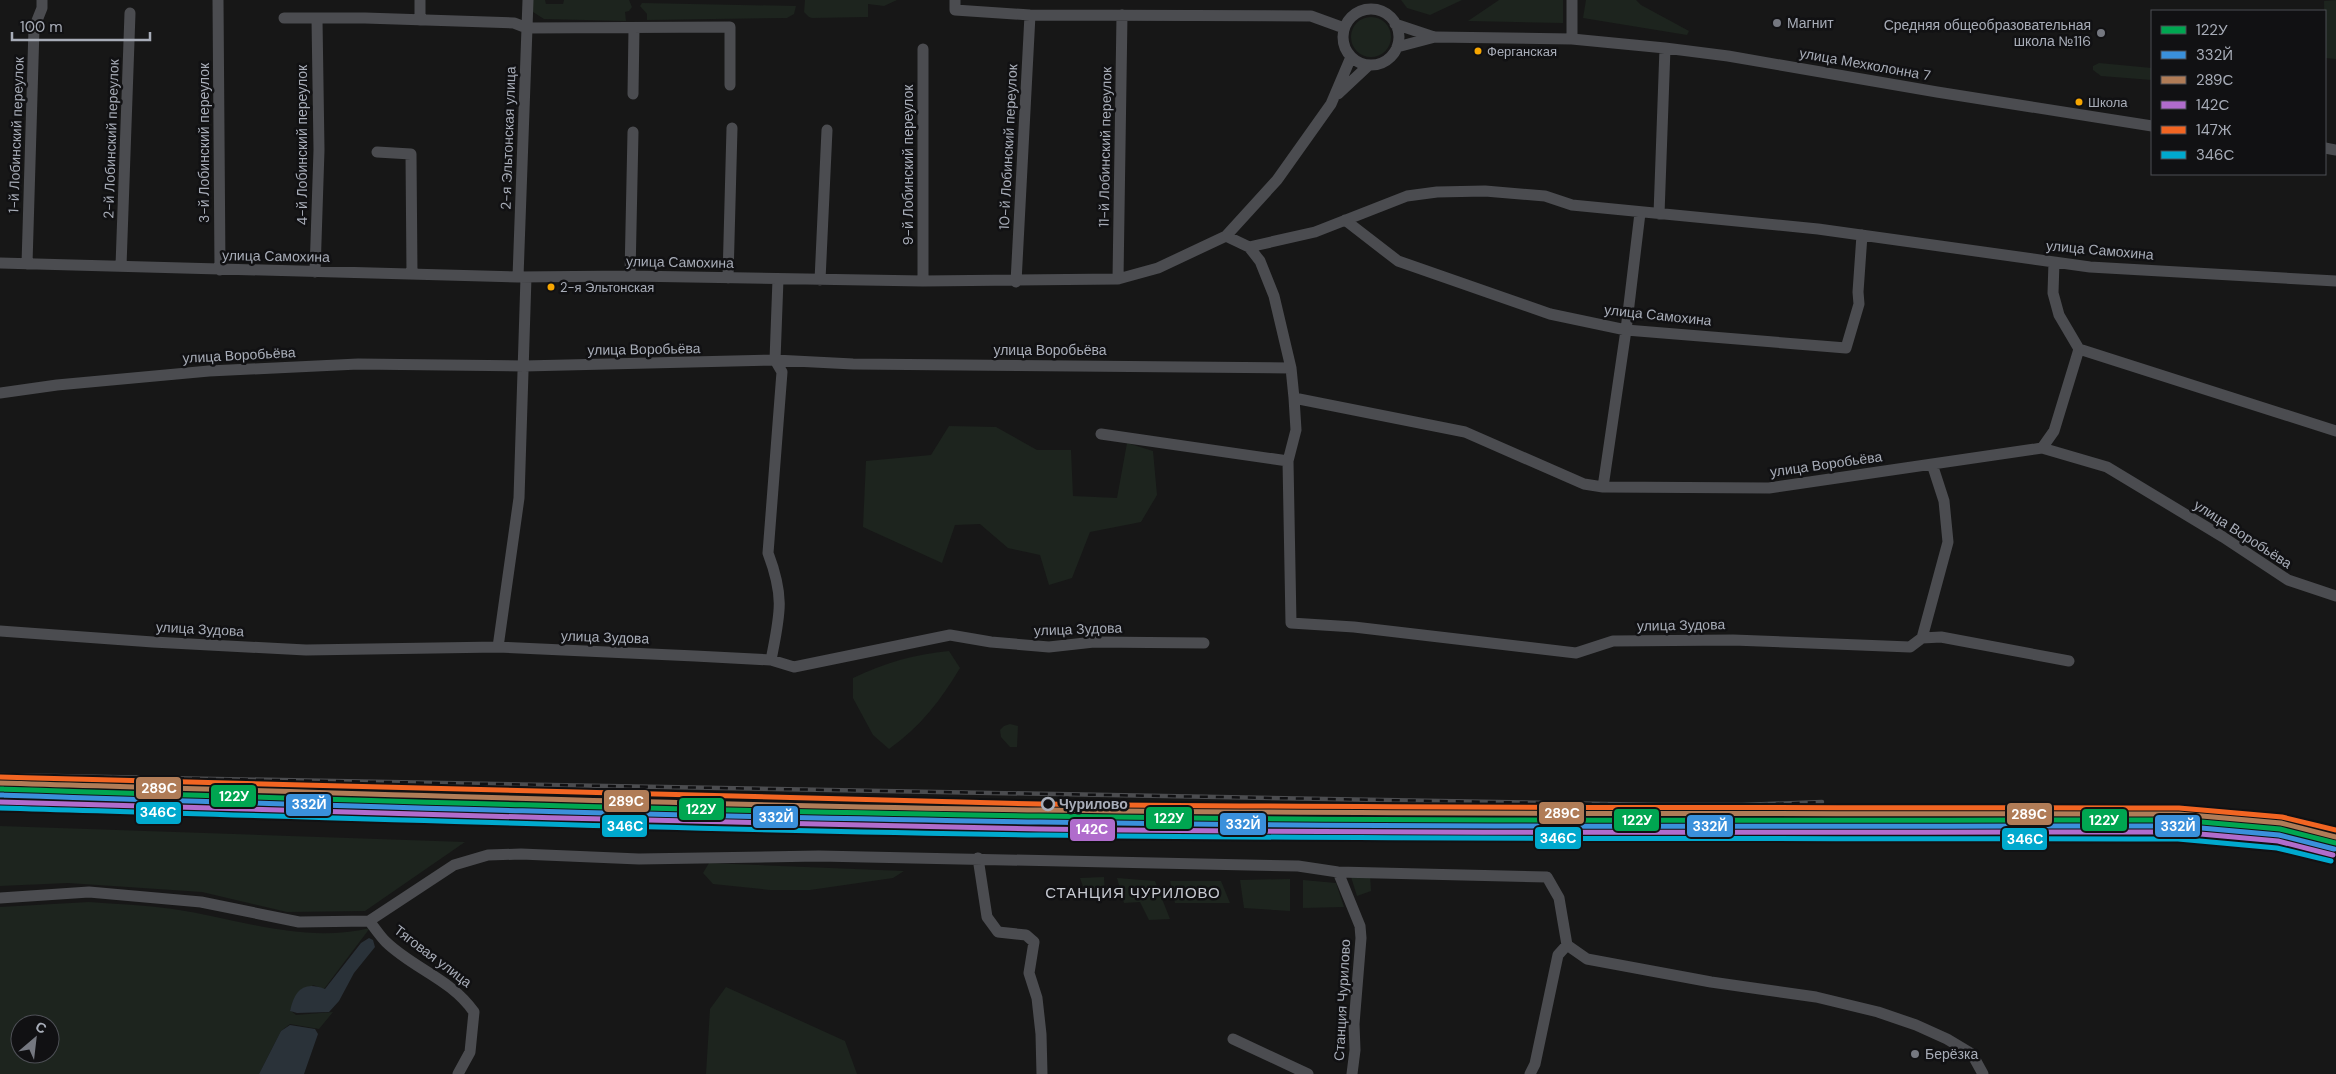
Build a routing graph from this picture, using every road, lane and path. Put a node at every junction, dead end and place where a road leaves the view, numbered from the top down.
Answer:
1 (218, 0) edge
2 (420, 0) edge
3 (528, 0) edge
4 (1572, 0) edge
5 (42, 4) edge
6 (956, 5) edge
7 (1362, 6) edge
8 (1380, 6) edge
9 (130, 13) dead end
10 (1030, 14) junction
11 (1122, 15) junction
12 (284, 18) dead end
13 (317, 19) junction
14 (420, 20) junction
15 (1347, 23) junction
16 (1396, 24) junction
17 (527, 28) junction
18 (634, 28) junction
19 (1435, 37) junction
20 (1572, 38) junction
21 (1397, 47) junction
22 (1665, 48) junction
23 (923, 49) dead end
24 (1351, 58) junction
25 (1369, 65) junction
26 (730, 84) dead end
27 (633, 94) dead end
28 (1335, 97) junction
29 (2151, 126) edge
30 (732, 128) dead end
31 (827, 130) dead end
32 (633, 132) dead end
33 (376, 152) dead end
34 (1640, 212) junction
35 (1659, 214) junction
36 (1345, 220) junction
37 (1226, 236) junction
38 (1862, 236) junction
39 (1249, 247) junction
40 (2054, 262) junction
41 (0, 263) edge
42 (27, 264) junction
43 (121, 266) junction
44 (220, 270) junction
45 (315, 272) junction
46 (412, 274) junction
47 (630, 276) junction
48 (522, 277) junction
49 (728, 278) junction
50 (778, 279) junction
51 (1118, 279) junction
52 (820, 280) junction
53 (923, 281) junction
54 (2336, 281) edge
55 (1016, 282) junction
56 (1626, 330) junction
57 (2079, 349) junction
58 (774, 360) junction
59 (524, 366) junction
60 (1291, 368) junction
61 (0, 393) edge
62 (1294, 398) junction
63 (2336, 431) edge
64 (1101, 434) dead end
65 (2042, 448) junction
66 (1288, 461) junction
67 (1932, 464) junction
68 (1603, 487) junction
69 (2336, 596) edge
70 (0, 631) edge
71 (1922, 638) junction
72 (1204, 643) dead end
73 (498, 647) junction
74 (771, 660) junction
75 (2069, 661) dead end
76 (978, 858) junction
77 (1338, 872) junction
78 (0, 898) edge
79 (369, 921) junction
80 (1567, 944) junction
81 (1233, 1039) dead end
82 (458, 1074) edge
83 (1042, 1074) edge
84 (1308, 1074) edge
85 (1352, 1074) edge
86 (1530, 1074) edge
87 (1983, 1074) edge

1 - 44 street, 3-й Лобинский переулок
2 - 14 street
3 - 17 street, 2-я Эльтонская улица
4 - 20 street
5 - 42 street, 1-й Лобинский переулок
6 - 10 street
7 - 8 street
7 - 15 street
8 - 16 street
9 - 43 street, 2-й Лобинский переулок
10 - 11 street
10 - 55 street, 10-й Лобинский переулок
11 - 15 street
11 - 51 street, 11-й Лобинский переулок
12 - 13 street
13 - 14 street
13 - 45 street, 4-й Лобинский переулок
14 - 17 street
15 - 24 street
16 - 19 street
16 - 21 street
17 - 18 street
17 - 48 street, 2-я Эльтонская улица
18 - 26 street
18 - 27 street
19 - 20 street, улица Мехколонна 7
19 - 21 street
20 - 22 street, улица Мехколонна 7
21 - 25 street
22 - 29 street, улица Мехколонна 7
22 - 35 street
23 - 53 street, 9-й Лобинский переулок
24 - 25 street
24 - 28 street
25 - 28 street
28 - 37 street
30 - 49 street
31 - 52 street
32 - 47 street
33 - 46 street
34 - 35 street, улица Самохина
34 - 36 street, улица Самохина
34 - 56 street
35 - 38 street, улица Самохина
36 - 39 street, улица Самохина
36 - 56 street, улица Самохина
37 - 39 street
37 - 51 street, улица Самохина
38 - 40 street, улица Самохина
38 - 56 street, улица Самохина
39 - 60 street
40 - 54 street, улица Самохина
40 - 57 street
41 - 42 street, улица Самохина
42 - 43 street, улица Самохина
43 - 44 street, улица Самохина
44 - 45 street, улица Самохина
45 - 46 street, улица Самохина
46 - 48 street, улица Самохина
47 - 48 street, улица Самохина
47 - 49 street, улица Самохина
48 - 59 street, 2-я Эльтонская улица
49 - 50 street, улица Самохина
50 - 52 street, улица Самохина
50 - 58 street
51 - 55 street, улица Самохина
52 - 53 street, улица Самохина
53 - 55 street, улица Самохина
56 - 68 street
57 - 63 street
57 - 65 street
58 - 59 street, улица Воробьёва
58 - 60 street, улица Воробьёва
58 - 74 street
59 - 61 street, улица Воробьёва
59 - 73 street, 2-я Эльтонская улица
60 - 62 street
62 - 66 street
62 - 68 street, улица Воробьёва
64 - 66 street
65 - 67 street, улица Воробьёва
65 - 69 street, улица Воробьёва
66 - 71 street, улица Зудова
67 - 68 street, улица Воробьёва
67 - 71 street
70 - 73 street, улица Зудова
71 - 75 street, улица Зудова
72 - 74 street, улица Зудова
73 - 74 street, улица Зудова
76 - 77 street
76 - 79 street
76 - 83 street
77 - 80 street
77 - 85 street, Станция Чурилово
78 - 79 street
79 - 82 street, Тяговая улица
80 - 86 street
80 - 87 street
81 - 84 street

